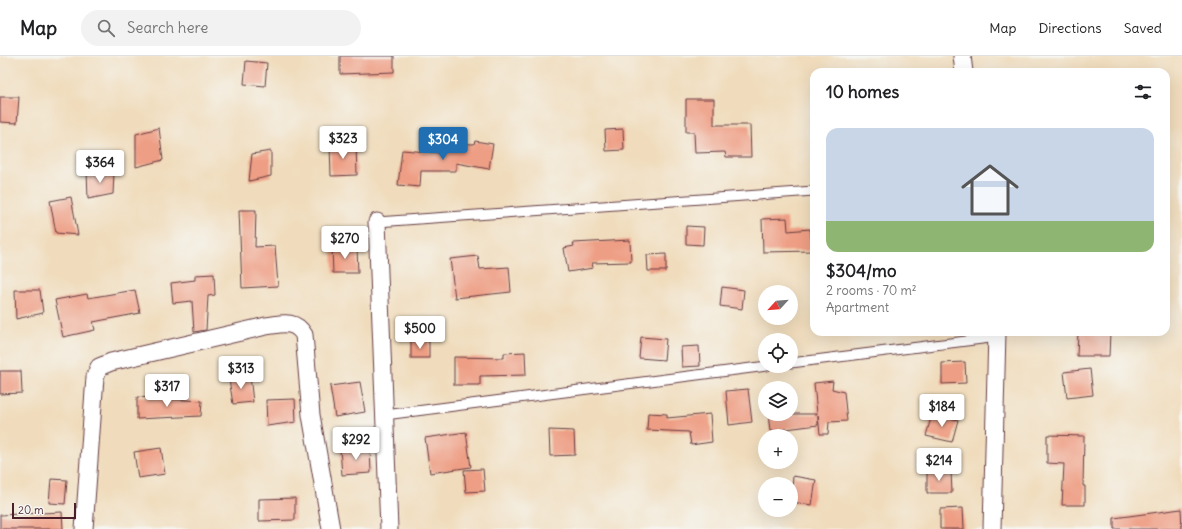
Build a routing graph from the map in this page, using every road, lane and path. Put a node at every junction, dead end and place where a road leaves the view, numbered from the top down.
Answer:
1 (962, 56) edge
2 (964, 68) edge
3 (810, 191) edge
4 (377, 222) joint
5 (983, 336) edge
6 (997, 336) edge
7 (798, 362) edge
8 (758, 367) edge
9 (385, 414) junction
10 (84, 529) edge
11 (331, 529) edge
12 (389, 529) edge
13 (992, 529) edge

1 - 2 street
3 - 4 lane
4 - 9 street
5 - 7 lane
6 - 13 street
8 - 9 lane
9 - 12 street
10 - 11 street

